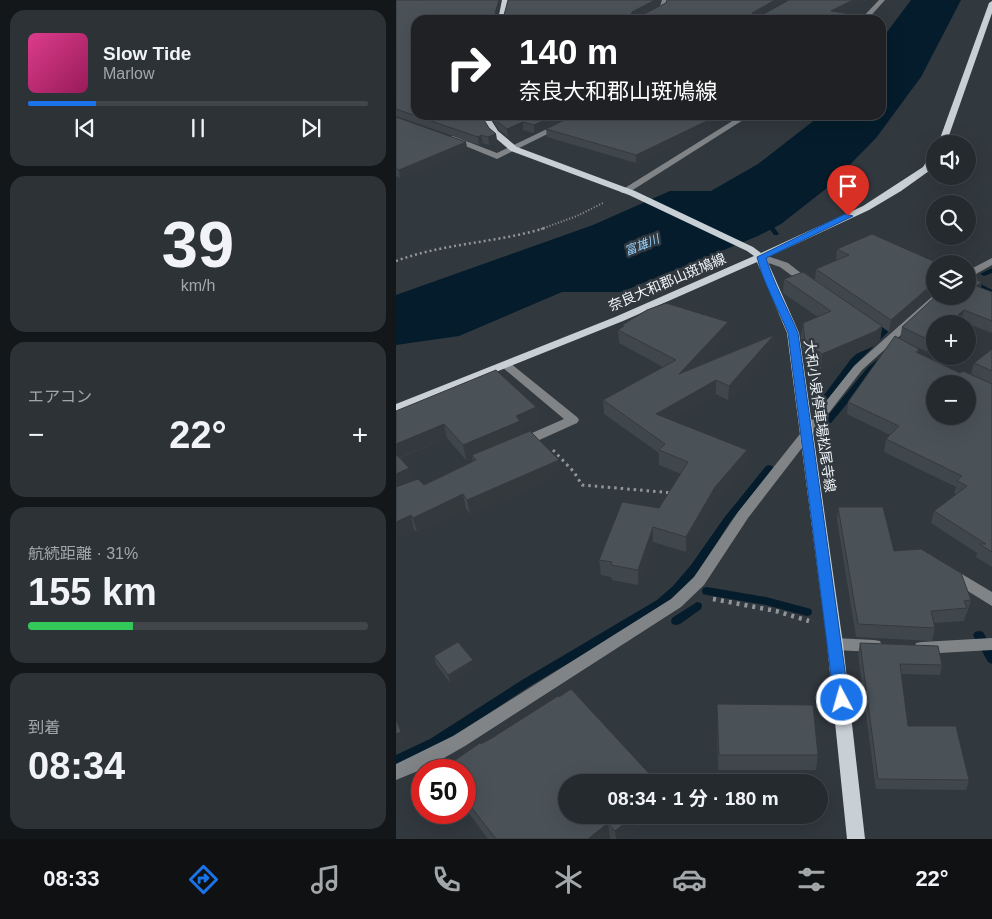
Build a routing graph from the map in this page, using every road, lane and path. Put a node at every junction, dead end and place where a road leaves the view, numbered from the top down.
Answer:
1 (505, 0) edge
2 (664, 0) edge
3 (882, 0) edge
4 (992, 3) edge
5 (502, 15) edge
6 (646, 15) edge
7 (868, 15) edge
8 (988, 22) edge
9 (487, 120) edge
10 (572, 120) edge
11 (739, 120) edge
12 (439, 135) edge
13 (945, 135) edge
14 (514, 149) junction
15 (926, 169) edge
16 (628, 192) junction
17 (756, 253) junction
18 (396, 261) edge
19 (992, 261) edge
20 (976, 271) edge
21 (822, 293) edge
22 (928, 305) edge
23 (506, 365) junction
24 (396, 408) edge
25 (539, 436) junction
26 (806, 437) junction
27 (512, 447) edge
28 (682, 496) edge
29 (936, 563) edge
30 (685, 594) junction
31 (992, 600) edge
32 (832, 628) junction
33 (835, 644) junction
34 (987, 645) edge
35 (892, 647) edge
36 (910, 648) edge
37 (396, 772) edge
38 (856, 839) edge

1 - 5 main road
2 - 6 street
3 - 7 street
4 - 8 main road
8 - 13 main road
9 - 14 main road
10 - 14 street
11 - 16 street
12 - 14 street
14 - 16 main road
15 - 17 main road, 奈良大和郡山斑鳩線
16 - 17 main road
16 - 18 path
17 - 21 street
17 - 23 main road, 奈良大和郡山斑鳩線
17 - 26 main road, 大和小泉停車場松尾寺線
19 - 20 street
22 - 26 street
23 - 24 main road, 奈良大和郡山斑鳩線
23 - 25 street
25 - 27 street
25 - 28 path
26 - 30 street
26 - 32 main road, 大和小泉停車場松尾寺線
29 - 31 street
30 - 32 path
30 - 37 street
32 - 33 main road, 大和小泉停車場松尾寺線
33 - 35 street
33 - 38 main road, 大和小泉停車場松尾寺線
34 - 36 street

